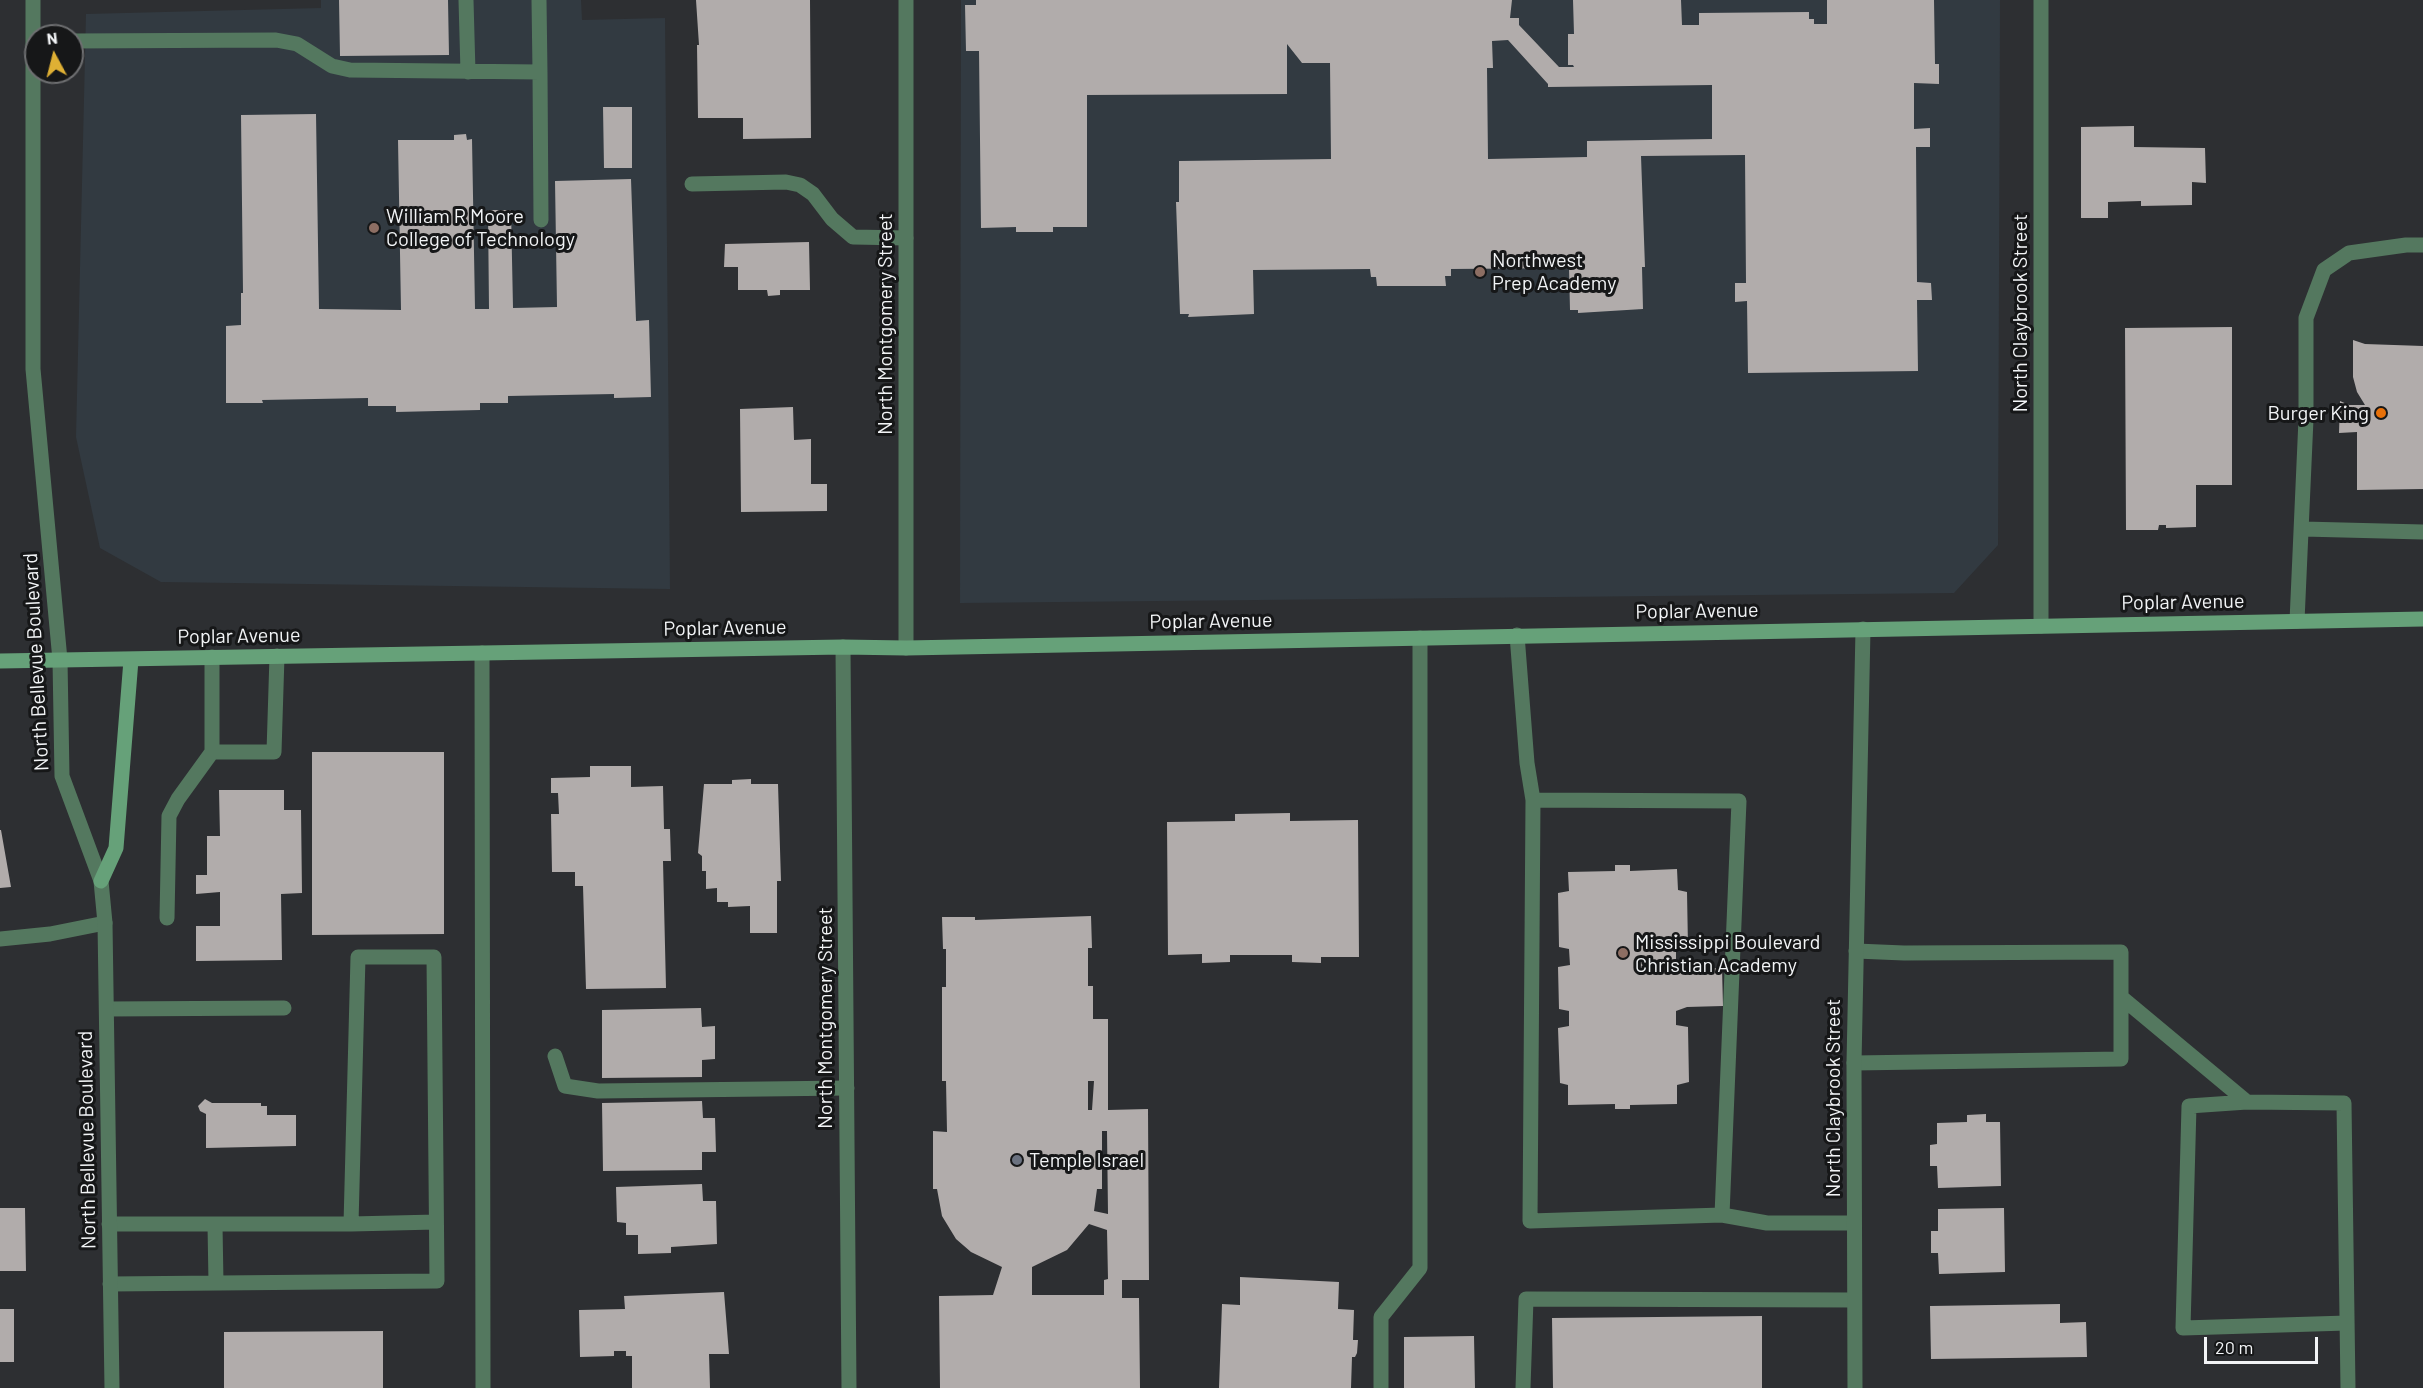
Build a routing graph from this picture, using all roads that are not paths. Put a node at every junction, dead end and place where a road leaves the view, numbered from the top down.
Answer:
1 (33, 0) edge
2 (466, 0) edge
3 (539, 0) edge
4 (906, 0) edge
5 (2041, 0) edge
6 (34, 24) edge
7 (84, 41) edge
8 (468, 72) junction
9 (540, 72) junction
10 (35, 84) edge
11 (692, 184) dead end
12 (541, 220) dead end
13 (906, 238) junction
14 (2423, 245) edge
15 (2303, 529) junction
16 (2423, 532) edge
17 (2423, 619) edge
18 (2297, 621) junction
19 (2041, 626) junction
20 (1863, 629) junction
21 (1517, 635) junction
22 (1420, 638) junction
23 (843, 647) junction
24 (906, 648) junction
25 (482, 653) junction
26 (212, 657) junction
27 (277, 657) junction
28 (60, 660) junction
29 (131, 660) junction
30 (0, 661) edge
31 (212, 752) junction
32 (1533, 800) junction
33 (101, 881) junction
34 (167, 918) dead end
35 (105, 923) junction
36 (0, 939) edge
37 (1856, 951) junction
38 (2121, 997) junction
39 (284, 1008) dead end
40 (107, 1009) junction
41 (555, 1056) dead end
42 (1854, 1063) junction
43 (847, 1088) junction
44 (2247, 1102) junction
45 (1722, 1215) junction
46 (436, 1222) junction
47 (1854, 1223) junction
48 (110, 1224) junction
49 (351, 1224) junction
50 (215, 1225) junction
51 (216, 1283) junction
52 (111, 1284) junction
53 (1854, 1300) junction
54 (2347, 1323) junction
55 (112, 1388) edge
56 (483, 1388) edge
57 (849, 1388) edge
58 (1381, 1388) edge
59 (1523, 1388) edge
60 (1855, 1388) edge
61 (2348, 1388) edge

1 - 6 street, North Bellevue Boulevard
2 - 8 street
3 - 9 street
4 - 13 street, North Montgomery Street
5 - 19 street, North Claybrook Street
7 - 8 street
8 - 9 street
9 - 12 street
10 - 28 street, North Bellevue Boulevard
11 - 13 street
13 - 24 street, North Montgomery Street
14 - 15 street
15 - 16 street
15 - 18 street
17 - 18 main road, Poplar Avenue
18 - 19 main road, Poplar Avenue
19 - 20 main road, Poplar Avenue
20 - 21 main road, Poplar Avenue
20 - 37 street, North Claybrook Street
21 - 22 main road, Poplar Avenue
21 - 32 street
22 - 24 main road, Poplar Avenue
22 - 58 street
23 - 24 main road, Poplar Avenue
23 - 25 main road, Poplar Avenue
23 - 43 street, North Montgomery Street
25 - 27 main road, Poplar Avenue
25 - 56 street
26 - 27 main road, Poplar Avenue
26 - 29 main road, Poplar Avenue
26 - 31 street
27 - 31 street
28 - 29 main road, Poplar Avenue
28 - 30 main road, Poplar Avenue
28 - 33 street, North Bellevue Boulevard
29 - 33 main road
31 - 34 street
32 - 45 street
32 - 45 street
33 - 35 street, North Bellevue Boulevard
35 - 36 street
35 - 40 street, North Bellevue Boulevard
37 - 38 street
37 - 42 street, North Claybrook Street
38 - 42 street
38 - 44 street
39 - 40 street
40 - 48 street, North Bellevue Boulevard
41 - 43 street
42 - 47 street, North Claybrook Street
43 - 57 street, North Montgomery Street
44 - 54 street
44 - 54 street
45 - 47 street
46 - 49 street
46 - 49 street
46 - 51 street
47 - 53 street, North Claybrook Street
48 - 50 street
48 - 52 street, North Bellevue Boulevard
49 - 50 street
50 - 51 street
51 - 52 street
52 - 55 street, North Bellevue Boulevard
53 - 59 street
53 - 60 street, North Claybrook Street
54 - 61 street

